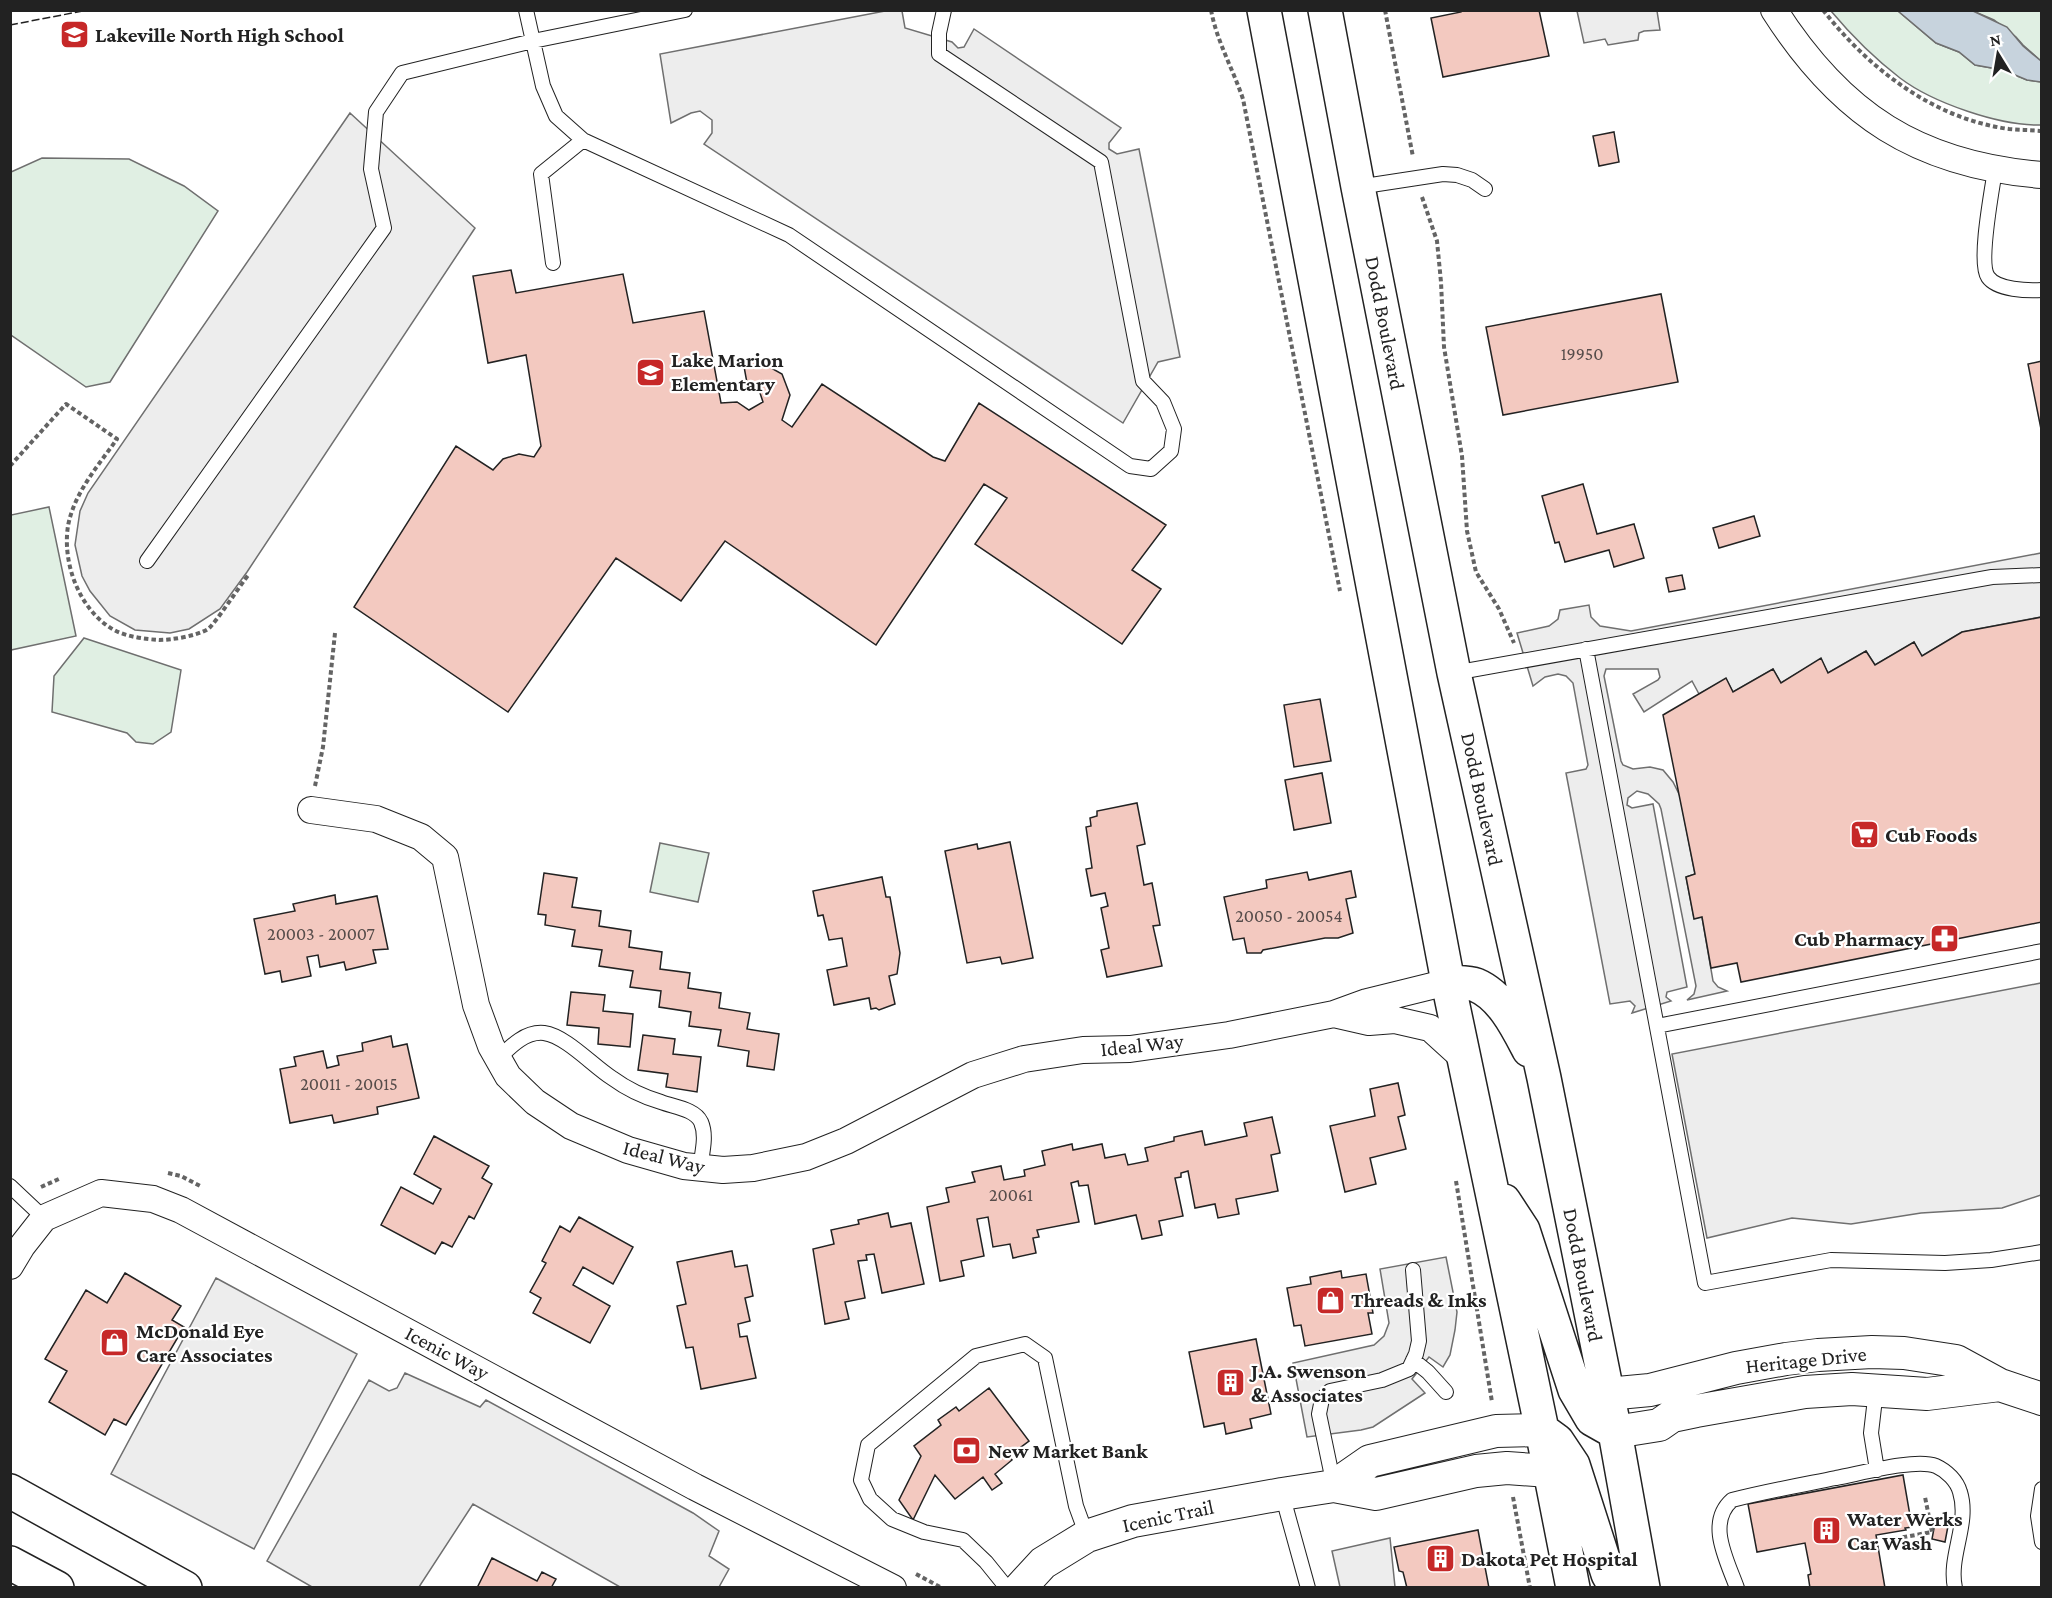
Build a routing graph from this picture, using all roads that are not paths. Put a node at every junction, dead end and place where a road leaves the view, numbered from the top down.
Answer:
1 (526, 10) edge
2 (685, 10) edge
3 (944, 10) edge
4 (1264, 10) edge
5 (1325, 10) edge
6 (1774, 10) edge
7 (533, 41) junction
8 (583, 140) junction
9 (1995, 170) junction
10 (2042, 175) edge
11 (1358, 187) junction
12 (1485, 189) dead end
13 (553, 263) dead end
14 (2042, 290) edge
15 (147, 561) dead end
16 (2042, 575) edge
17 (1586, 649) junction
18 (1454, 673) junction
19 (311, 810) road end
20 (2042, 951) edge
21 (1448, 982) junction
22 (1334, 1014) junction
23 (1658, 1026) junction
24 (1463, 1058) junction
25 (498, 1059) junction
26 (1544, 1078) junction
27 (1486, 1162) junction
28 (700, 1168) junction
29 (10, 1186) edge
30 (44, 1218) junction
31 (2042, 1252) edge
32 (10, 1266) edge
33 (1413, 1270) dead end
34 (1413, 1360) junction
35 (2000, 1385) junction
36 (1876, 1390) junction
37 (1446, 1392) dead end
38 (1607, 1394) junction
39 (2042, 1399) edge
40 (1542, 1430) junction
41 (1615, 1432) junction
42 (1877, 1470) junction
43 (1549, 1471) junction
44 (1334, 1486) junction
45 (2042, 1489) edge
46 (10, 1491) edge
47 (1282, 1494) junction
48 (1087, 1536) junction
49 (2042, 1542) edge
50 (10, 1563) edge
51 (57, 1587) edge
52 (185, 1587) edge
53 (893, 1587) edge
54 (1007, 1587) edge
55 (1020, 1587) edge
56 (1308, 1587) edge
57 (1573, 1587) edge
58 (1616, 1587) edge
59 (1643, 1587) edge
60 (1737, 1587) edge
61 (1955, 1587) edge

1 - 7 lane
2 - 7 lane
3 - 8 lane
4 - 21 main road
5 - 11 main road, Dodd Boulevard
6 - 9 street
7 - 8 lane
7 - 15 lane
8 - 13 lane
9 - 10 street
9 - 14 lane
11 - 12 lane
11 - 18 main road, Dodd Boulevard
16 - 17 lane
17 - 18 lane
17 - 23 lane
18 - 26 main road, Dodd Boulevard
19 - 25 street, Ideal Way
20 - 23 lane
21 - 22 street, Ideal Way
21 - 24 main road
21 - 26 main road
22 - 24 street, Ideal Way
22 - 28 street, Ideal Way
23 - 31 lane
24 - 27 main road
25 - 28 street, Ideal Way
25 - 28 lane
26 - 38 main road, Dodd Boulevard
27 - 40 main road
27 - 41 main road
29 - 30 lane
30 - 32 street, Icenic Way
30 - 53 street, Icenic Way
33 - 34 lane
34 - 37 lane
34 - 44 lane
35 - 36 street, Heritage Drive
35 - 38 street, Heritage Drive
35 - 39 street, Heritage Drive
36 - 41 street, Heritage Drive
36 - 42 lane
38 - 41 main road, Dodd Boulevard
40 - 43 main road
40 - 44 street, Icenic Trail
40 - 58 main road
41 - 59 main road, Dodd Boulevard
42 - 60 lane
42 - 61 lane
43 - 44 street, Icenic Trail
43 - 57 main road
44 - 47 street, Icenic Trail
45 - 49 lane
46 - 52 main road
47 - 48 street, Icenic Trail
47 - 56 lane
48 - 54 lane
48 - 55 street, Icenic Trail
50 - 51 main road

